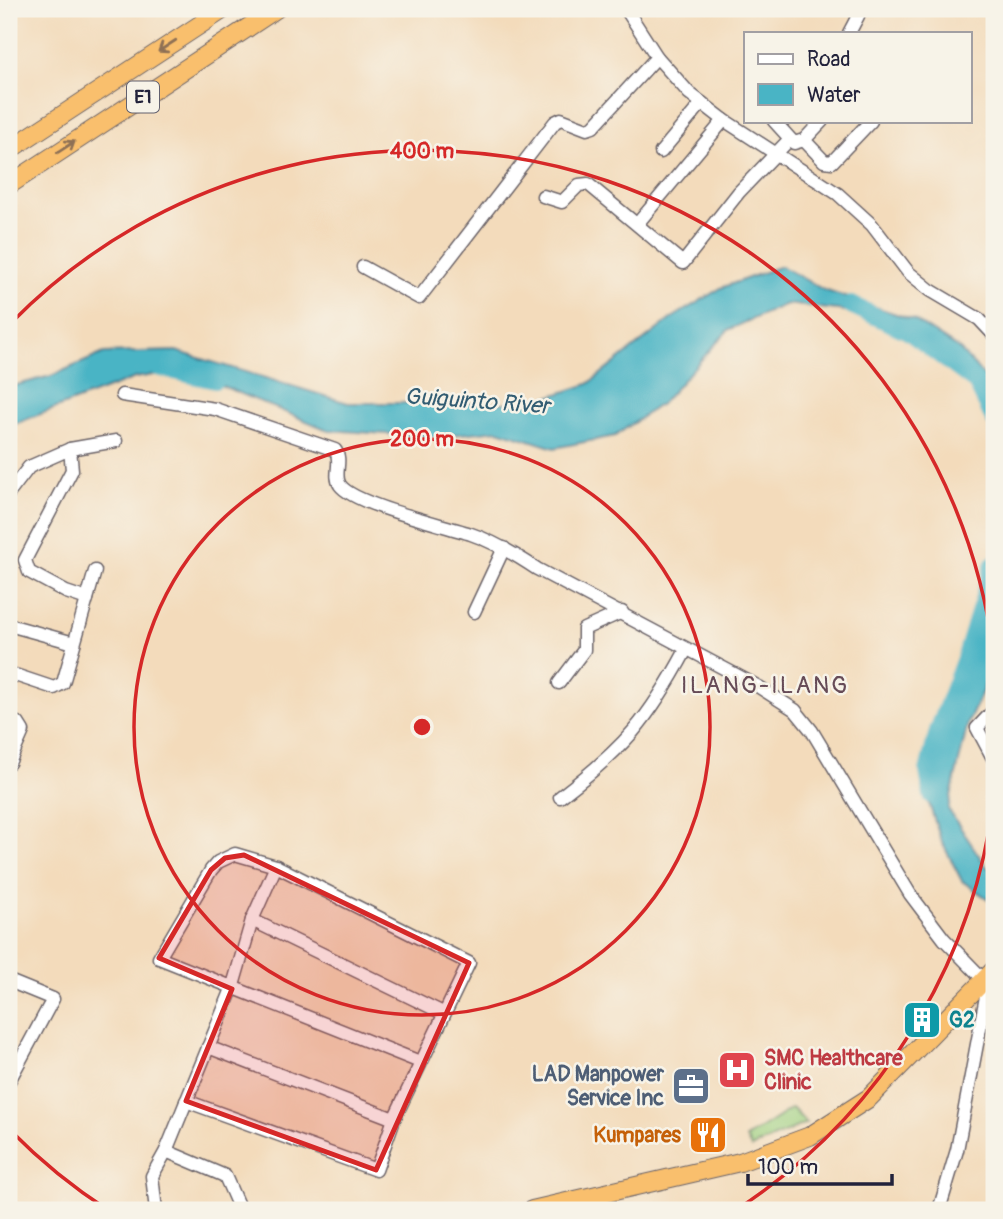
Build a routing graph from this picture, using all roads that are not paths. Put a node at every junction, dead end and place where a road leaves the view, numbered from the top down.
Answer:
1 (224, 9) edge
2 (276, 9) edge
3 (626, 9) edge
4 (858, 16) dead end
5 (850, 32) edge
6 (657, 57) junction
7 (702, 103) junction
8 (724, 120) junction
9 (775, 122) edge
10 (821, 122) edge
11 (870, 122) edge
12 (804, 140) junction
13 (788, 141) junction
14 (9, 150) edge
15 (661, 152) dead end
16 (774, 154) junction
17 (9, 185) edge
18 (543, 196) dead end
19 (638, 223) junction
20 (363, 267) dead end
21 (994, 335) edge
22 (122, 395) dead end
23 (116, 441) dead end
24 (70, 449) junction
25 (9, 493) edge
26 (504, 548) junction
27 (94, 571) dead end
28 (87, 599) junction
29 (474, 612) dead end
30 (622, 612) junction
31 (9, 625) edge
32 (74, 643) junction
33 (686, 650) junction
34 (9, 673) edge
35 (559, 683) dead end
36 (994, 710) edge
37 (9, 721) edge
38 (994, 760) edge
39 (9, 763) edge
40 (559, 797) dead end
41 (276, 866) junction
42 (252, 920) junction
43 (9, 981) edge
44 (990, 981) edge
45 (232, 989) junction
46 (443, 1013) junction
47 (208, 1046) junction
48 (420, 1062) junction
49 (9, 1081) edge
50 (186, 1101) junction
51 (394, 1119) junction
52 (166, 1151) junction
53 (554, 1208) edge
54 (156, 1210) edge
55 (240, 1210) edge
56 (532, 1210) edge
57 (574, 1210) edge
58 (939, 1210) edge

1 -> 14 highway, E1
17 -> 2 highway, E1
3 - 6 street
4 - 5 street
6 - 7 street
6 - 20 street
7 - 8 street
7 - 15 street
8 - 16 street
8 - 19 street
9 - 13 street
10 - 12 street
11 - 12 street
12 - 13 street
13 - 16 street
16 - 19 street
16 - 21 street
18 - 19 street
22 - 26 street
23 - 24 street
24 - 25 street
24 - 28 street
26 - 29 street
26 - 30 street
27 - 28 street
28 - 32 street
30 - 33 street
30 - 35 street
31 - 32 street
32 - 34 street
33 - 40 street
33 - 44 street
36 - 38 street
37 - 39 street
41 - 42 street
41 - 45 street
41 - 46 street
42 - 45 street
42 - 46 street
43 - 49 street
44 - 53 highway
44 - 57 highway
44 - 58 street
45 - 47 street
45 - 48 street
46 - 48 street
47 - 50 street
47 - 51 street
48 - 51 street
50 - 51 street
50 - 52 street
52 - 54 street
52 - 55 street
53 - 56 highway

